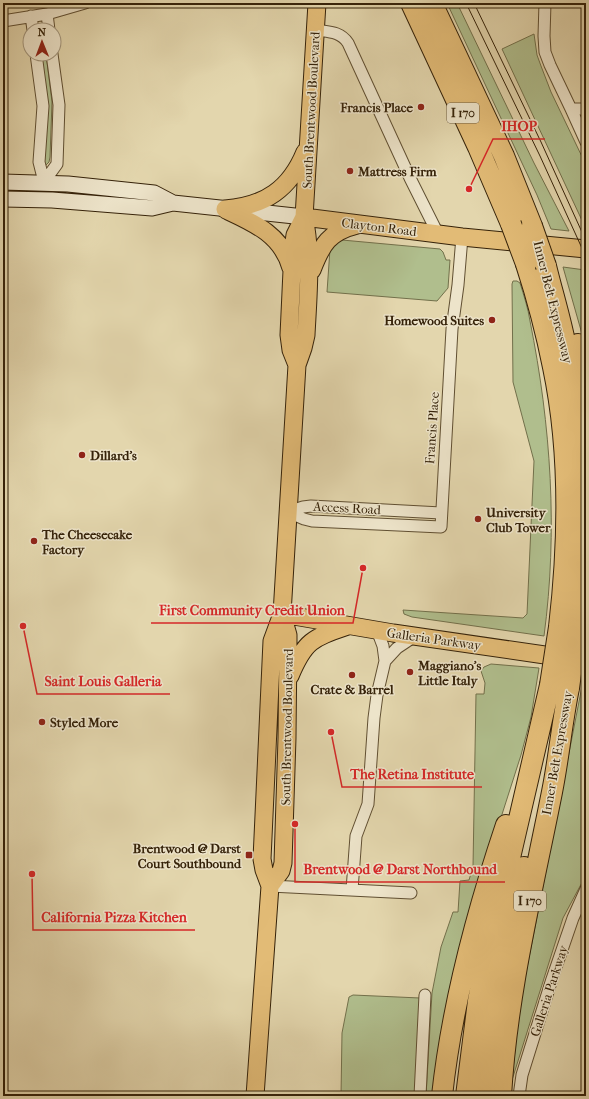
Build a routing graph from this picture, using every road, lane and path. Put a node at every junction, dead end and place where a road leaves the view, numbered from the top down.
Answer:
1 (85, 3) edge
2 (318, 3) edge
3 (411, 3) edge
4 (432, 3) edge
5 (545, 3) edge
6 (47, 14) junction
7 (31, 16) junction
8 (3, 22) edge
9 (32, 22) edge
10 (48, 22) edge
11 (316, 30) junction
12 (37, 62) edge
13 (53, 62) edge
14 (572, 108) junction
15 (586, 109) edge
16 (309, 142) junction
17 (586, 142) edge
18 (3, 182) edge
19 (44, 182) junction
20 (3, 199) edge
21 (172, 203) junction
22 (225, 209) junction
23 (304, 217) junction
24 (359, 224) junction
25 (438, 234) junction
26 (462, 237) junction
27 (586, 249) edge
28 (546, 266) junction
29 (292, 273) junction
30 (308, 281) junction
31 (297, 365) junction
32 (586, 377) edge
33 (288, 512) junction
34 (441, 513) junction
35 (441, 526) joint
36 (282, 614) junction
37 (350, 625) junction
38 (568, 628) junction
39 (377, 630) junction
40 (415, 636) junction
41 (385, 661) junction
42 (586, 661) edge
43 (288, 680) junction
44 (561, 693) junction
45 (532, 764) junction
46 (270, 886) junction
47 (586, 889) edge
48 (352, 890) junction
49 (411, 893) dead end
50 (425, 995) dead end
51 (470, 1058) junction
52 (255, 1096) edge
53 (420, 1096) edge
54 (442, 1096) edge
55 (466, 1096) edge
56 (470, 1096) edge
57 (484, 1096) edge
58 (501, 1096) edge
59 (519, 1096) edge

1 - 6 street
2 - 11 main road, South Brentwood Boulevard
3 - 38 highway, Inner Belt Expressway / I 170, bridge
4 - 28 highway, Inner Belt Expressway / I 170, bridge
5 - 14 street
6 - 7 street
6 - 10 street
7 - 8 street
7 - 9 street
11 - 16 main road, South Brentwood Boulevard
11 - 25 street
12 - 19 street
13 - 19 street
14 - 15 street
14 - 17 street
16 - 22 main road
16 - 23 main road, South Brentwood Boulevard
18 - 19 main road, Clayton Road
19 - 21 main road, Clayton Road
20 - 21 main road, Clayton Road
21 - 22 main road, Clayton Road
22 - 23 main road, Clayton Road
22 - 29 main road
23 - 24 main road, Clayton Road
23 - 29 main road, South Brentwood Boulevard
23 - 30 main road, South Brentwood Boulevard
24 - 25 main road, Clayton Road
24 - 30 main road
25 - 26 main road, Clayton Road
26 - 27 main road, Clayton Road
26 - 34 street, Francis Place
28 - 32 highway
28 - 38 highway, Inner Belt Expressway / I 170
29 - 31 main road, South Brentwood Boulevard
30 - 31 main road, South Brentwood Boulevard
31 - 33 main road, South Brentwood Boulevard
33 - 34 street, Access Road
33 - 35 street, Access Road
33 - 36 main road, South Brentwood Boulevard
34 - 35 street, Francis Place
36 - 37 main road, Galleria Parkway
36 - 43 main road, South Brentwood Boulevard
36 - 46 main road, South Brentwood Boulevard
37 - 39 main road, Galleria Parkway
37 - 43 main road
38 - 44 highway, Inner Belt Expressway / I 170, bridge
39 - 40 main road, Galleria Parkway
39 - 41 street
40 - 41 street
40 - 42 main road, Galleria Parkway
41 - 48 street
43 - 46 main road, South Brentwood Boulevard
44 - 45 highway, Inner Belt Expressway / I 170
44 - 57 highway
44 - 58 highway, Inner Belt Expressway / I 170
45 - 51 highway, Inner Belt Expressway / I 170
45 - 54 highway
46 - 48 street
46 - 52 main road, South Brentwood Boulevard
47 - 59 street, Galleria Parkway
48 - 49 street
50 - 53 street
51 - 55 highway
51 - 56 highway

